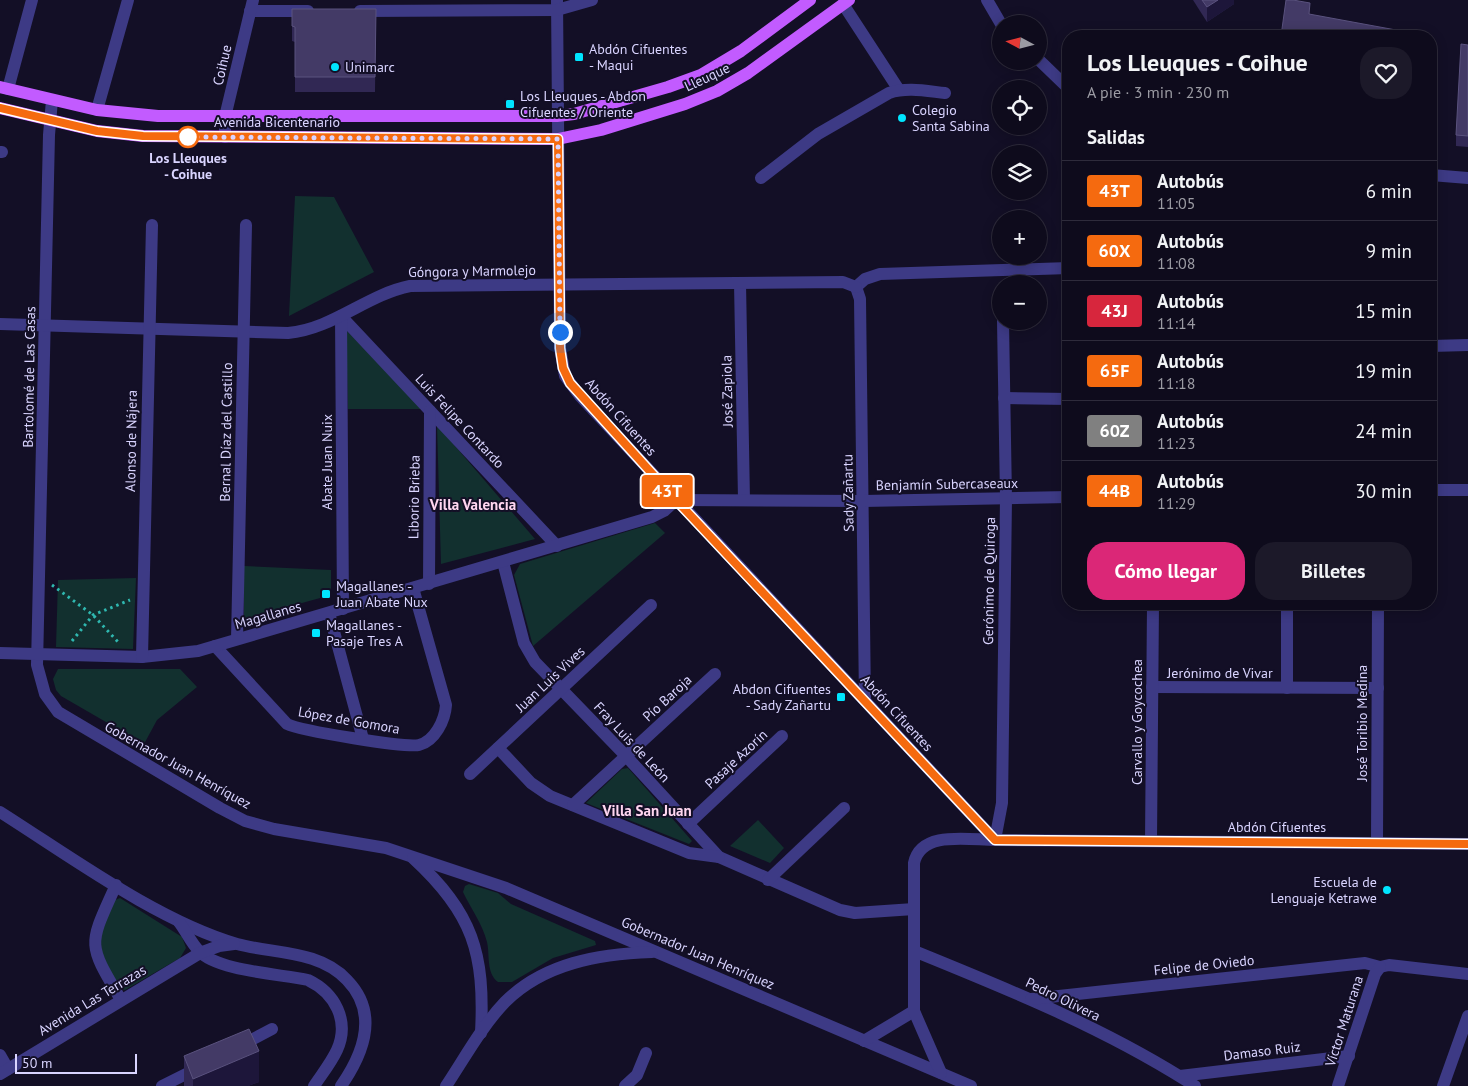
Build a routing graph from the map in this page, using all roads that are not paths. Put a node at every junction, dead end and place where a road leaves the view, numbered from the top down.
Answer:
1 (32, 0) edge
2 (128, 0) edge
3 (592, 0) edge
4 (810, 0) edge
5 (987, 0) edge
6 (846, 2) edge
7 (557, 5) edge
8 (252, 6) edge
9 (320, 11) edge
10 (349, 11) edge
11 (996, 15) edge
12 (1048, 69) edge
13 (701, 74) junction
14 (1062, 82) edge
15 (4, 88) edge
16 (899, 90) junction
17 (945, 93) dead end
18 (711, 94) junction
19 (52, 100) junction
20 (0, 108) edge
21 (97, 110) junction
22 (557, 116) junction
23 (225, 117) junction
24 (49, 120) junction
25 (225, 137) junction
26 (558, 139) junction
27 (1437, 175) edge
28 (762, 178) dead end
29 (1468, 178) edge
30 (246, 225) dead end
31 (152, 226) dead end
32 (1062, 268) edge
33 (1002, 270) junction
34 (1002, 275) edge
35 (740, 283) junction
36 (559, 285) junction
37 (856, 287) junction
38 (341, 316) junction
39 (0, 324) edge
40 (45, 326) junction
41 (149, 329) junction
42 (1003, 330) edge
43 (242, 332) junction
44 (1468, 345) edge
45 (1437, 346) edge
46 (1004, 398) junction
47 (1062, 399) edge
48 (430, 411) junction
49 (1437, 490) edge
50 (1468, 490) edge
51 (1062, 497) edge
52 (1006, 498) junction
53 (676, 500) junction
54 (744, 500) junction
55 (863, 500) junction
56 (557, 546) junction
57 (503, 562) junction
58 (428, 584) junction
59 (413, 588) junction
60 (651, 605) dead end
61 (342, 609) junction
62 (1153, 610) edge
63 (1287, 610) edge
64 (1378, 610) edge
65 (329, 613) junction
66 (237, 640) junction
67 (215, 646) junction
68 (0, 653) edge
69 (38, 654) junction
70 (137, 657) junction
71 (715, 674) dead end
72 (1152, 687) junction
73 (1287, 688) junction
74 (1378, 688) junction
75 (561, 689) junction
76 (865, 701) junction
77 (782, 736) dead end
78 (363, 739) junction
79 (498, 748) junction
80 (626, 756) junction
81 (470, 774) dead end
82 (574, 805) junction
83 (844, 808) dead end
84 (0, 812) edge
85 (688, 824) junction
86 (995, 840) junction
87 (1151, 841) junction
88 (1377, 843) junction
89 (1468, 844) edge
90 (410, 855) junction
91 (719, 857) junction
92 (768, 880) junction
93 (116, 885) junction
94 (914, 909) junction
95 (178, 920) junction
96 (239, 944) junction
97 (914, 951) junction
98 (656, 952) junction
99 (200, 953) junction
100 (1380, 967) junction
101 (1468, 974) edge
102 (1030, 999) junction
103 (121, 1000) junction
104 (914, 1011) junction
105 (1468, 1016) edge
106 (272, 1029) dead end
107 (481, 1033) junction
108 (864, 1041) junction
109 (230, 1051) edge
110 (646, 1053) dead end
111 (0, 1055) edge
112 (1349, 1056) junction
113 (213, 1060) edge
114 (4, 1071) edge
115 (941, 1073) junction
116 (1180, 1076) junction
117 (162, 1086) edge
118 (314, 1086) edge
119 (341, 1086) edge
120 (446, 1086) edge
121 (625, 1086) edge
122 (971, 1086) edge
123 (1194, 1086) edge
124 (1338, 1086) edge
125 (1443, 1086) edge

1 - 15 street
2 - 21 street
3 - 7 street
4 - 13 main road, Lleuque
5 - 11 street
6 - 16 street
6 - 18 main road, Lleuque
7 - 10 street
7 - 22 street, Abdón Cifuentes
8 - 9 street
8 - 23 street, Coihue
12 - 14 street
13 - 18 main road
13 - 22 main road, Lleuque
15 - 19 main road, Avenida Bicentenario
16 - 17 street
16 - 28 street
18 - 26 main road, Lleuque
19 - 21 main road, Avenida Bicentenario
19 - 24 street, Bartolomé de Las Casas
20 - 24 main road, Avenida Bicentenario
21 - 23 main road, Avenida Bicentenario
22 - 23 main road, Avenida Bicentenario
22 - 26 street, Abdón Cifuentes
23 - 25 street, Coihue
24 - 25 main road, Avenida Bicentenario
24 - 40 street, Bartolomé de Las Casas
25 - 26 main road, Avenida Bicentenario
26 - 36 street, Abdón Cifuentes
27 - 29 street
30 - 43 street, Bernal Díaz del Castillo
31 - 41 street, Alonso de Nájera
32 - 33 street
33 - 34 street
33 - 37 street
35 - 36 street, Góngora y Marmolejo
35 - 37 street, Góngora y Marmolejo
35 - 54 street, José Zapiola
36 - 38 street, Góngora y Marmolejo
36 - 53 street, Abdón Cifuentes
37 - 55 street, Sady Zañartu
38 - 43 street, Góngora y Marmolejo
38 - 48 street, Luis Felipe Contardo
38 - 61 street, Abate Juan Nuix
39 - 40 street, Góngora y Marmolejo
40 - 41 street, Góngora y Marmolejo
40 - 69 street, Bartolomé de Las Casas
41 - 43 street, Góngora y Marmolejo
41 - 70 street, Alonso de Nájera
42 - 46 street, Gerónimo de Quiroga
43 - 66 street, Bernal Díaz del Castillo
44 - 45 street
46 - 47 street
46 - 52 street, Gerónimo de Quiroga
48 - 56 street, Luis Felipe Contardo
48 - 58 street, Liborio Brieba
49 - 50 street
51 - 52 street, Benjamín Subercaseaux
52 - 55 street, Benjamín Subercaseaux
52 - 86 street, Gerónimo de Quiroga
53 - 54 street, Benjamín Subercaseaux
53 - 56 street, Magallanes
53 - 76 street, Abdón Cifuentes
54 - 55 street, Benjamín Subercaseaux
55 - 76 street, Sady Zañartu
56 - 57 street, Magallanes
57 - 58 street, Magallanes
57 - 75 street, Fray Luis de León
58 - 59 street, Magallanes
59 - 61 street, Magallanes
59 - 78 street, López de Gomora
60 - 75 street, Juan Luis Vives
61 - 65 street, Magallanes
62 - 72 street, Carvallo y Goycochea
63 - 73 street, Jerónimo de Vivar
64 - 74 street, José Toribio Medina
65 - 66 street, Magallanes
65 - 78 street
66 - 67 street, Magallanes
67 - 70 street, Magallanes
67 - 78 street, López de Gomora
68 - 69 street, Magallanes
69 - 70 street, Magallanes
69 - 90 street, Gobernador Juan Henríquez
71 - 80 street, Pío Baroja
72 - 73 street, Jerónimo de Vivar
72 - 87 street, Carvallo y Goycochea
73 - 74 street, Jerónimo de Vivar
74 - 88 street, José Toribio Medina
75 - 79 street, Juan Luis Vives
75 - 80 street, Fray Luis de León
76 - 86 street, Abdón Cifuentes
77 - 85 street, Pasaje Azorín
79 - 81 street, Juan Luis Vives
79 - 82 street
80 - 82 street, Pío Baroja
80 - 85 street, Fray Luis de León
82 - 91 street
83 - 92 street
84 - 93 street, Avenida Las Terrazas
85 - 91 street, Fray Luis de León
86 - 87 street, Abdón Cifuentes
86 - 94 street, Abdón Cifuentes
87 - 88 street, Abdón Cifuentes
88 - 89 street, Abdón Cifuentes
90 - 98 street, Gobernador Juan Henríquez
90 - 107 street
91 - 92 street, Fray Luis de León
92 - 94 street, Fray Luis de León
93 - 95 street, Avenida Las Terrazas
93 - 103 street
94 - 97 street, Abdón Cifuentes
95 - 96 street, Avenida Las Terrazas
95 - 99 street, Avenida Las Terrazas
96 - 99 street, Avenida Las Terrazas
96 - 119 street, Avenida Las Terrazas
97 - 102 street, Pedro Olivera
97 - 104 street, Abdón Cifuentes
98 - 107 street
98 - 108 street, Gobernador Juan Henríquez
99 - 103 street, Avenida Las Terrazas
99 - 118 street
100 - 101 street, Felipe de Oviedo
100 - 102 street, Felipe de Oviedo
100 - 112 street, Víctor Maturana
102 - 116 street, Pedro Olivera
103 - 114 street, Avenida Las Terrazas
104 - 108 street
104 - 115 street, Abdón Cifuentes
105 - 125 street
106 - 109 street
107 - 120 street
108 - 115 street, Gobernador Juan Henríquez
110 - 121 street
111 - 114 street
112 - 116 street, Damaso Ruiz
112 - 124 street, Víctor Maturana
113 - 117 street
115 - 122 street, Gobernador Juan Henríquez
116 - 123 street, Pedro Olivera

